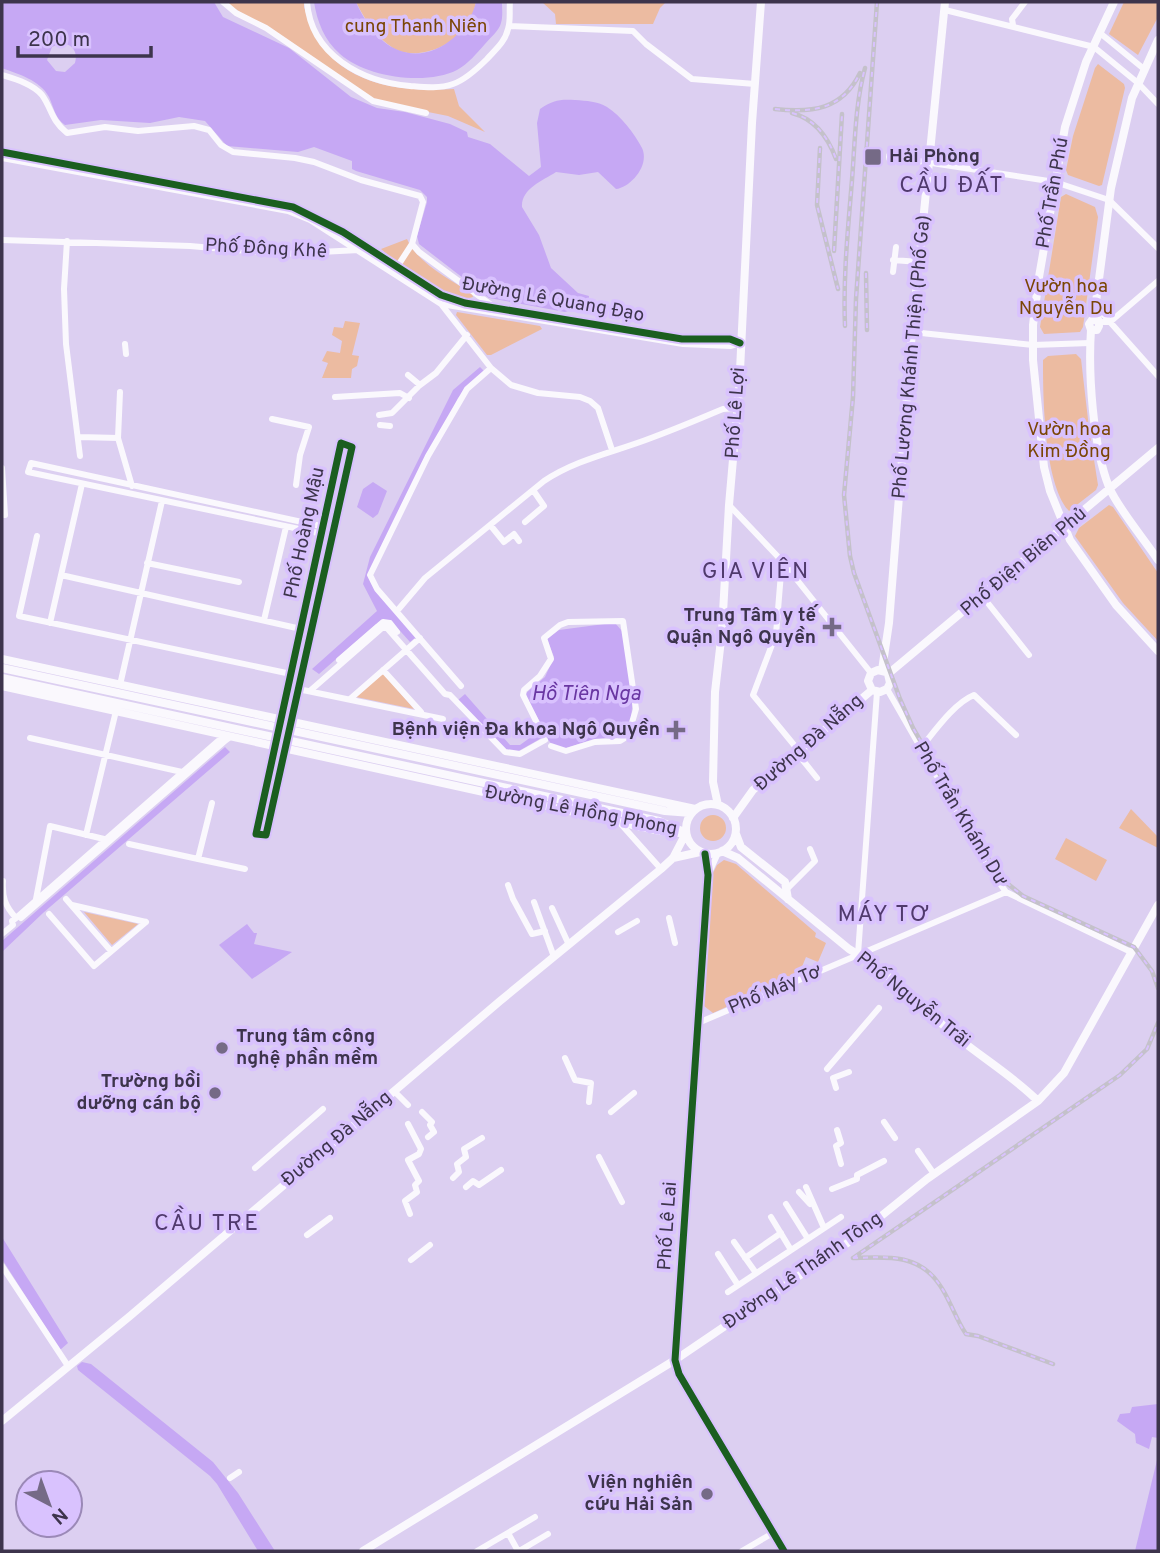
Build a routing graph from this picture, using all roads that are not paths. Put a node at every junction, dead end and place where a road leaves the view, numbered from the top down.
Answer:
1 (223, 2) edge
2 (307, 2) edge
3 (510, 2) edge
4 (761, 2) edge
5 (1025, 2) edge
6 (1114, 2) edge
7 (945, 6) edge
8 (1011, 23) junction
9 (509, 26) junction
10 (1100, 33) junction
11 (1158, 40) edge
12 (1094, 47) junction
13 (1144, 69) junction
14 (2, 75) edge
15 (1138, 83) junction
16 (755, 84) junction
17 (1158, 104) edge
18 (426, 113) dead end
19 (2, 152) edge
20 (2, 158) edge
21 (899, 158) dead end
22 (930, 162) junction
23 (1055, 182) junction
24 (1108, 200) junction
25 (340, 237) junction
26 (2, 240) edge
27 (67, 241) junction
28 (412, 244) junction
29 (361, 247) junction
30 (896, 247) dead end
31 (1158, 248) edge
32 (336, 253) junction
33 (893, 260) junction
34 (919, 261) junction
35 (397, 267) junction
36 (892, 272) dead end
37 (1158, 281) edge
38 (441, 295) junction
39 (441, 304) junction
40 (1094, 304) junction
41 (495, 307) junction
42 (504, 314) junction
43 (1097, 320) junction
44 (1110, 322) junction
45 (912, 332) junction
46 (467, 335) junction
47 (740, 343) junction
48 (1090, 343) junction
49 (125, 344) dead end
50 (1033, 345) junction
51 (125, 354) dead end
52 (492, 368) junction
53 (408, 375) dead end
54 (1158, 376) edge
55 (420, 385) junction
56 (120, 392) dead end
57 (335, 397) dead end
58 (409, 397) junction
59 (736, 408) junction
60 (379, 415) dead end
61 (272, 419) dead end
62 (380, 425) dead end
63 (390, 426) dead end
64 (79, 437) junction
65 (118, 439) junction
66 (1158, 448) edge
67 (611, 450) junction
68 (80, 456) dead end
69 (2, 468) edge
70 (64, 471) junction
71 (61, 479) junction
72 (82, 484) junction
73 (296, 485) dead end
74 (132, 486) junction
75 (1110, 489) junction
76 (533, 490) junction
77 (331, 491) junction
78 (341, 493) junction
79 (162, 501) junction
80 (729, 505) junction
81 (5, 515) dead end
82 (524, 522) dead end
83 (491, 526) junction
84 (286, 527) junction
85 (1065, 528) junction
86 (322, 531) junction
87 (333, 533) junction
88 (37, 536) dead end
89 (519, 541) dead end
90 (1158, 560) edge
91 (782, 561) junction
92 (147, 563) junction
93 (61, 575) junction
94 (239, 582) dead end
95 (140, 593) junction
96 (983, 597) junction
97 (397, 611) junction
98 (264, 620) junction
99 (50, 623) junction
100 (301, 628) junction
101 (420, 638) junction
102 (130, 640) junction
103 (408, 648) junction
104 (296, 650) junction
105 (1158, 651) edge
106 (308, 652) junction
107 (1028, 655) dead end
108 (2, 659) edge
109 (2, 668) edge
110 (383, 670) junction
111 (885, 672) junction
112 (871, 673) junction
113 (291, 674) junction
114 (2, 678) edge
115 (120, 685) junction
116 (2, 686) edge
117 (461, 686) dead end
118 (298, 689) junction
119 (887, 689) junction
120 (309, 690) junction
121 (874, 691) junction
122 (350, 699) junction
123 (116, 711) junction
124 (422, 714) junction
125 (443, 719) dead end
126 (291, 721) junction
127 (539, 727) dead end
128 (279, 728) junction
129 (288, 735) junction
130 (1016, 735) dead end
131 (30, 738) dead end
132 (228, 738) junction
133 (545, 740) dead end
134 (551, 746) dead end
135 (275, 747) junction
136 (285, 749) junction
137 (920, 749) junction
138 (798, 752) junction
139 (106, 755) junction
140 (182, 772) junction
141 (430, 775) junction
142 (817, 778) dead end
143 (713, 782) junction
144 (562, 785) junction
145 (748, 798) junction
146 (212, 803) dead end
147 (558, 804) junction
148 (705, 805) junction
149 (721, 807) junction
150 (665, 811) junction
151 (693, 811) junction
152 (733, 818) junction
153 (619, 822) junction
154 (663, 822) junction
155 (736, 832) junction
156 (686, 833) junction
157 (86, 835) junction
158 (104, 839) junction
159 (129, 844) dead end
160 (810, 849) dead end
161 (720, 852) junction
162 (703, 853) junction
163 (673, 858) junction
164 (198, 859) junction
165 (245, 869) dead end
166 (661, 869) junction
167 (708, 875) junction
168 (3, 881) edge
169 (508, 885) dead end
170 (788, 889) junction
171 (1006, 892) junction
172 (36, 899) junction
173 (788, 899) junction
174 (534, 902) dead end
175 (1158, 905) edge
176 (552, 908) dead end
177 (49, 914) dead end
178 (669, 918) dead end
179 (637, 920) dead end
180 (14, 921) junction
181 (545, 931) junction
182 (618, 932) dead end
183 (2, 934) edge
184 (675, 943) dead end
185 (569, 945) junction
186 (111, 950) junction
187 (1132, 952) junction
188 (858, 954) junction
189 (554, 957) junction
190 (880, 1008) dead end
191 (698, 1023) junction
192 (565, 1058) dead end
193 (827, 1069) dead end
194 (849, 1072) dead end
195 (836, 1088) dead end
196 (394, 1090) junction
197 (634, 1093) dead end
198 (1038, 1101) junction
199 (589, 1102) dead end
200 (408, 1105) dead end
201 (323, 1110) dead end
202 (422, 1112) dead end
203 (611, 1112) dead end
204 (884, 1122) dead end
205 (408, 1124) dead end
206 (838, 1130) dead end
207 (428, 1137) dead end
208 (482, 1138) dead end
209 (895, 1138) dead end
210 (918, 1151) dead end
211 (598, 1157) dead end
212 (884, 1161) dead end
213 (841, 1164) dead end
214 (255, 1168) dead end
215 (501, 1170) dead end
216 (934, 1174) junction
217 (453, 1178) dead end
218 (466, 1187) dead end
219 (806, 1187) dead end
220 (832, 1189) dead end
221 (799, 1192) dead end
222 (622, 1202) dead end
223 (786, 1204) dead end
224 (813, 1208) junction
225 (410, 1214) dead end
226 (771, 1217) dead end
227 (841, 1217) dead end
228 (330, 1218) dead end
229 (824, 1228) junction
230 (781, 1233) junction
231 (307, 1235) dead end
232 (808, 1239) junction
233 (734, 1242) dead end
234 (430, 1245) dead end
235 (791, 1250) junction
236 (718, 1254) dead end
237 (745, 1258) junction
238 (411, 1260) dead end
239 (2, 1266) edge
240 (756, 1273) junction
241 (738, 1285) junction
242 (728, 1292) dead end
243 (675, 1360) junction
244 (68, 1366) junction
245 (2, 1421) edge
246 (239, 1472) dead end
247 (229, 1478) dead end
248 (534, 1517) dead end
249 (508, 1533) junction
250 (773, 1533) junction
251 (548, 1534) dead end
252 (363, 1551) edge
253 (477, 1551) edge
254 (518, 1551) edge
255 (742, 1551) edge
256 (783, 1551) edge

1 - 18 street
2 - 9 street
3 - 9 street
4 - 16 main road, Phố Lê Lợi
5 - 8 street
6 - 10 main road, Phố Trần Phú
7 - 8 street
7 - 22 main road, Phố Lương Khánh Thiện (Phố Ga)
8 - 12 street
9 - 16 street
10 - 12 main road, Phố Trần Phú
10 - 13 street
11 - 13 main road
12 - 15 street
12 - 23 main road, Phố Trần Phú
13 - 15 main road
14 - 28 street
15 - 17 street
15 - 24 main road
16 - 47 main road, Phố Lê Lợi
19 - 29 street, Đường Lê Quang Đạo
20 - 25 street, Đường Lê Quang Đạo
21 - 22 street
22 - 23 street
22 - 34 main road, Phố Lương Khánh Thiện (Phố Ga)
23 - 24 street
23 - 50 main road, Phố Trần Phú
24 - 31 street
24 - 40 main road
25 - 29 street, Đường Lê Quang Đạo
25 - 32 street
26 - 27 street, Phố Đông Khê
27 - 32 street, Phố Đông Khê
27 - 64 street
28 - 35 street
28 - 41 street
29 - 32 street, Phố Đông Khê
29 - 35 street, Đường Lê Quang Đạo
29 - 39 street
30 - 33 street
33 - 34 street
33 - 36 street
34 - 45 main road, Phố Lương Khánh Thiện (Phố Ga)
35 - 38 street, Đường Lê Quang Đạo
37 - 44 street
38 - 39 street
38 - 41 street, Đường Lê Quang Đạo
39 - 42 street, Đường Lê Quang Đạo
39 - 46 street
40 - 43 main road
40 - 44 street
41 - 42 street
41 - 47 street, Đường Lê Quang Đạo
42 - 47 street, Đường Lê Quang Đạo
43 - 44 street
43 - 48 main road
44 - 54 street
45 - 50 street
45 - 111 main road, Phố Lương Khánh Thiện (Phố Ga)
46 - 52 street
46 - 55 street
47 - 59 main road, Phố Lê Lợi
48 - 50 street
48 - 75 main road
49 - 51 street
50 - 85 main road, Phố Trần Phú
52 - 67 street
52 - 97 street
53 - 55 street
55 - 58 street
56 - 65 street
57 - 58 street
58 - 60 street
59 - 67 street
59 - 80 main road, Phố Lê Lợi
61 - 73 street
62 - 63 street
64 - 65 street
64 - 68 street
65 - 74 street
66 - 75 main road, Phố Điện Biên Phủ
67 - 76 street
69 - 81 street
70 - 71 street
70 - 71 street
70 - 74 street
71 - 72 street
72 - 79 street
72 - 93 street
74 - 86 street
75 - 85 main road, Phố Điện Biên Phủ
75 - 90 main road
76 - 82 street
76 - 83 street
77 - 78 street
77 - 78 street, Phố Hoàng Mậu
77 - 86 street, Phố Hoàng Mậu
78 - 87 street, Phố Hoàng Mậu
79 - 84 street
79 - 92 street
80 - 91 street
80 - 143 main road, Phố Lê Lợi
83 - 89 street
83 - 97 street
84 - 86 street
84 - 98 street
85 - 96 main road, Phố Điện Biên Phủ
85 - 105 main road, Phố Trần Phú
86 - 87 street
86 - 100 street, Phố Hoàng Mậu
87 - 106 street, Phố Hoàng Mậu
88 - 99 street
91 - 112 street
91 - 138 street
92 - 94 street
92 - 95 street
93 - 95 street
93 - 99 street
95 - 98 street
95 - 102 street
96 - 107 street
96 - 111 main road, Phố Điện Biên Phủ
97 - 101 street
98 - 100 street
99 - 102 street
100 - 104 street, Phố Hoàng Mậu
101 - 103 street
101 - 117 street
102 - 113 street
102 - 115 street
103 - 110 street
103 - 120 street
103 - 133 street
104 - 106 street
104 - 113 street, Phố Hoàng Mậu
106 - 118 street, Phố Hoàng Mậu
108 - 115 main road, Đường Lê Hồng Phong
109 - 128 main road, Đường Lê Hồng Phong
110 - 122 street
110 - 124 street
111 - 112 main road
111 - 119 main road
112 - 121 main road
113 - 128 street, Phố Hoàng Mậu
114 - 128 main road, Đường Lê Hồng Phong
115 - 128 main road, Đường Lê Hồng Phong
116 - 123 main road, Đường Lê Hồng Phong
118 - 120 street
118 - 126 street, Phố Hoàng Mậu
119 - 121 main road
119 - 137 street, Phố Trần Khánh Dư
120 - 122 street
121 - 138 main road, Đường Đà Nẵng
121 - 188 street
122 - 124 street
123 - 132 main road, Đường Lê Hồng Phong
123 - 139 street
124 - 125 street
126 - 128 main road, Đường Lê Hồng Phong
126 - 129 street, Phố Hoàng Mậu
126 - 144 main road, Đường Lê Hồng Phong
127 - 134 street
128 - 129 main road, Đường Lê Hồng Phong
128 - 135 street, Phố Hoàng Mậu
129 - 136 street, Phố Hoàng Mậu
129 - 141 main road, Đường Lê Hồng Phong
129 - 144 main road, Đường Lê Hồng Phong
130 - 137 street
131 - 139 street
132 - 135 main road, Đường Lê Hồng Phong
132 - 140 street
132 - 180 street
135 - 136 main road, Đường Lê Hồng Phong
135 - 136 street, Phố Hoàng Mậu
136 - 141 main road, Đường Lê Hồng Phong
137 - 171 street, Phố Trần Khánh Dư
138 - 142 street
138 - 145 main road, Đường Đà Nẵng
139 - 140 street
139 - 157 street
140 - 158 street
141 - 147 main road, Đường Lê Hồng Phong
143 - 148 main road, Phố Lê Lợi
143 - 149 main road, Phố Lê Lợi
144 - 150 main road, Đường Lê Hồng Phong
144 - 151 main road, Đường Lê Hồng Phong
145 - 149 main road, Đường Đà Nẵng
145 - 152 main road, Đường Đà Nẵng
146 - 164 street
147 - 153 main road, Đường Lê Hồng Phong
147 - 154 main road, Đường Lê Hồng Phong
148 - 149 main road
148 - 151 main road
149 - 152 main road
150 - 151 main road, Đường Lê Hồng Phong
150 - 154 main road
151 - 156 main road
152 - 155 main road
153 - 156 main road, Đường Lê Hồng Phong
153 - 166 street
154 - 156 main road, Đường Lê Hồng Phong
155 - 161 main road
155 - 170 main road
156 - 162 main road
156 - 163 main road, Đường Đà Nẵng
157 - 158 street
157 - 172 street
158 - 172 street
159 - 164 street
160 - 170 street
161 - 162 main road
161 - 167 street, Phố Lê Lai
161 - 173 main road, Phố Nguyễn Trãi
162 - 163 main road, Đường Đà Nẵng
162 - 167 street, Phố Lê Lai
163 - 166 main road, Đường Đà Nẵng
164 - 165 street
166 - 185 main road, Đường Đà Nẵng
167 - 191 street, Phố Lê Lai
168 - 180 street
169 - 181 street
170 - 173 main road
171 - 187 street, Phố Trần Khánh Dư
171 - 188 street, Phố Máy Tơ
172 - 180 street
173 - 188 main road, Phố Nguyễn Trãi
174 - 181 street
175 - 187 main road, Đường Lê Thánh Tông
176 - 185 street
177 - 186 street
178 - 184 street
179 - 182 street
180 - 183 street
181 - 189 street
185 - 189 main road, Đường Đà Nẵng
186 - 186 street
187 - 198 main road, Đường Lê Thánh Tông
188 - 191 street, Phố Máy Tơ
188 - 198 main road, Phố Nguyễn Trãi
189 - 196 main road, Đường Đà Nẵng
190 - 193 street
191 - 243 street, Phố Lê Lai
192 - 199 street
194 - 195 street
196 - 200 street
196 - 244 main road, Đường Đà Nẵng
197 - 203 street
198 - 216 main road, Đường Lê Thánh Tông
201 - 214 street
202 - 207 street
204 - 209 street
205 - 225 street
206 - 213 street
208 - 217 street
210 - 216 street
211 - 222 street
212 - 220 street
215 - 218 street
216 - 243 main road, Đường Lê Thánh Tông
219 - 224 street
221 - 224 street
223 - 232 street
224 - 229 street
226 - 230 street
227 - 229 street
228 - 231 street
229 - 232 street
230 - 235 street
230 - 237 street
232 - 235 street
233 - 237 street
234 - 238 street
235 - 240 street
236 - 241 street
237 - 240 street
239 - 244 street
240 - 241 street
241 - 242 street
243 - 250 street, Phố Lê Lai
243 - 252 main road, Đường Lê Thánh Tông
244 - 245 main road, Đường Đà Nẵng
246 - 247 street
248 - 249 street
249 - 253 street
249 - 254 street
250 - 255 street
250 - 256 street, Phố Lê Lai
251 - 254 street

